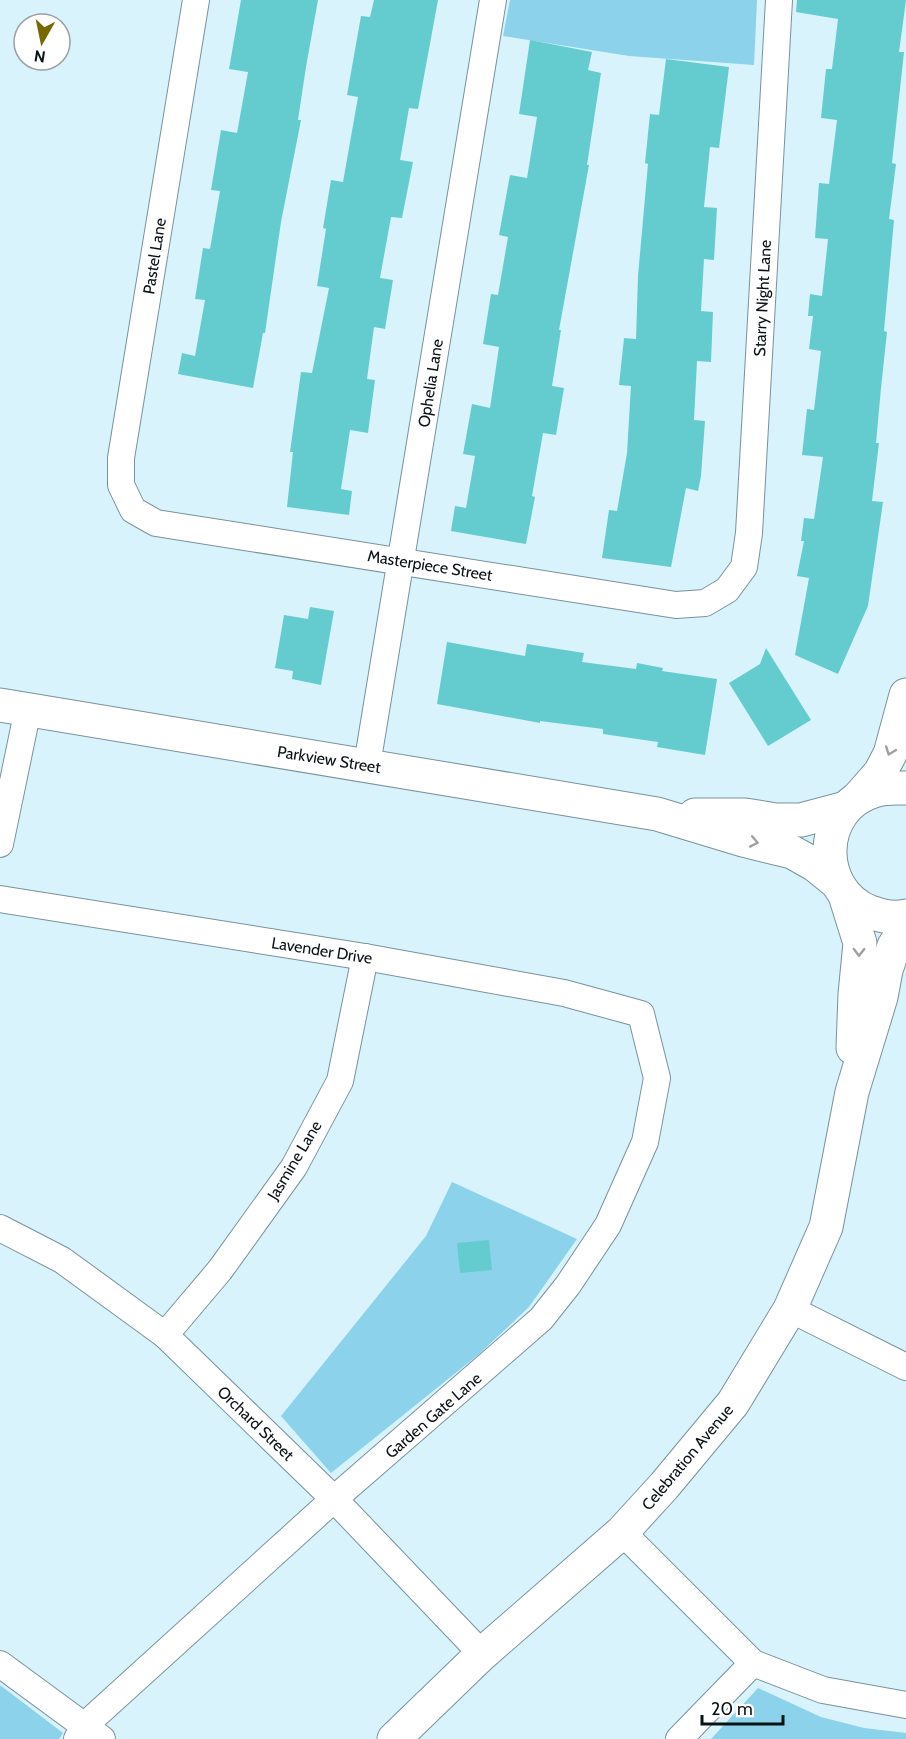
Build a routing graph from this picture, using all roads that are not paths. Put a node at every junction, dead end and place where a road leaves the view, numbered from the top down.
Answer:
1 (196, 0) edge
2 (493, 0) edge
3 (779, 0) edge
4 (133, 510) joint
5 (401, 560) junction
6 (727, 590) joint
7 (906, 695) edge
8 (14, 707) edge
9 (367, 765) junction
10 (906, 788) edge
11 (852, 803) junction
12 (657, 814) junction
13 (0, 844) edge
14 (841, 889) junction
15 (0, 899) edge
16 (906, 916) edge
17 (906, 927) edge
18 (365, 957) junction
19 (642, 1014) joint
20 (852, 1092) junction
21 (0, 1228) edge
22 (790, 1309) junction
23 (165, 1335) junction
24 (904, 1363) edge
25 (334, 1499) junction
26 (622, 1532) junction
27 (482, 1654) junction
28 (753, 1663) junction
29 (0, 1664) edge
30 (906, 1705) edge
31 (88, 1735) edge
32 (394, 1739) edge
33 (679, 1739) edge

1 - 4 street, Pastel Lane
2 - 5 street, Ophelia Lane
3 - 6 street, Starry Night Lane
4 - 5 street, Masterpiece Street
5 - 6 street, Masterpiece Street
5 - 9 street, Ophelia Lane
7 -> 11 street
8 - 9 street, Parkview Street
8 - 13 street
9 - 12 street, Parkview Street
10 - 11 street, Parkview Street
11 - 12 street, Parkview Street
11 - 14 street, Celebration Avenue
12 -> 14 street, Parkview Street
14 - 16 street, Parkview Street
14 -> 20 street, Celebration Avenue
15 - 18 street, Lavender Drive
17 - 20 street, Celebration Avenue
18 - 19 street, Lavender Drive
18 - 23 street, Jasmine Lane
19 - 25 street, Garden Gate Lane
20 - 22 street, Celebration Avenue
21 - 23 street, Orchard Street
22 - 24 street
22 - 26 street, Celebration Avenue
23 - 25 street, Orchard Street
25 - 27 street, Orchard Street
25 - 31 street, Garden Gate Lane
26 - 27 street, Celebration Avenue
26 - 28 street
27 - 32 street, Celebration Avenue
28 - 30 street
28 - 33 street
29 - 31 street

